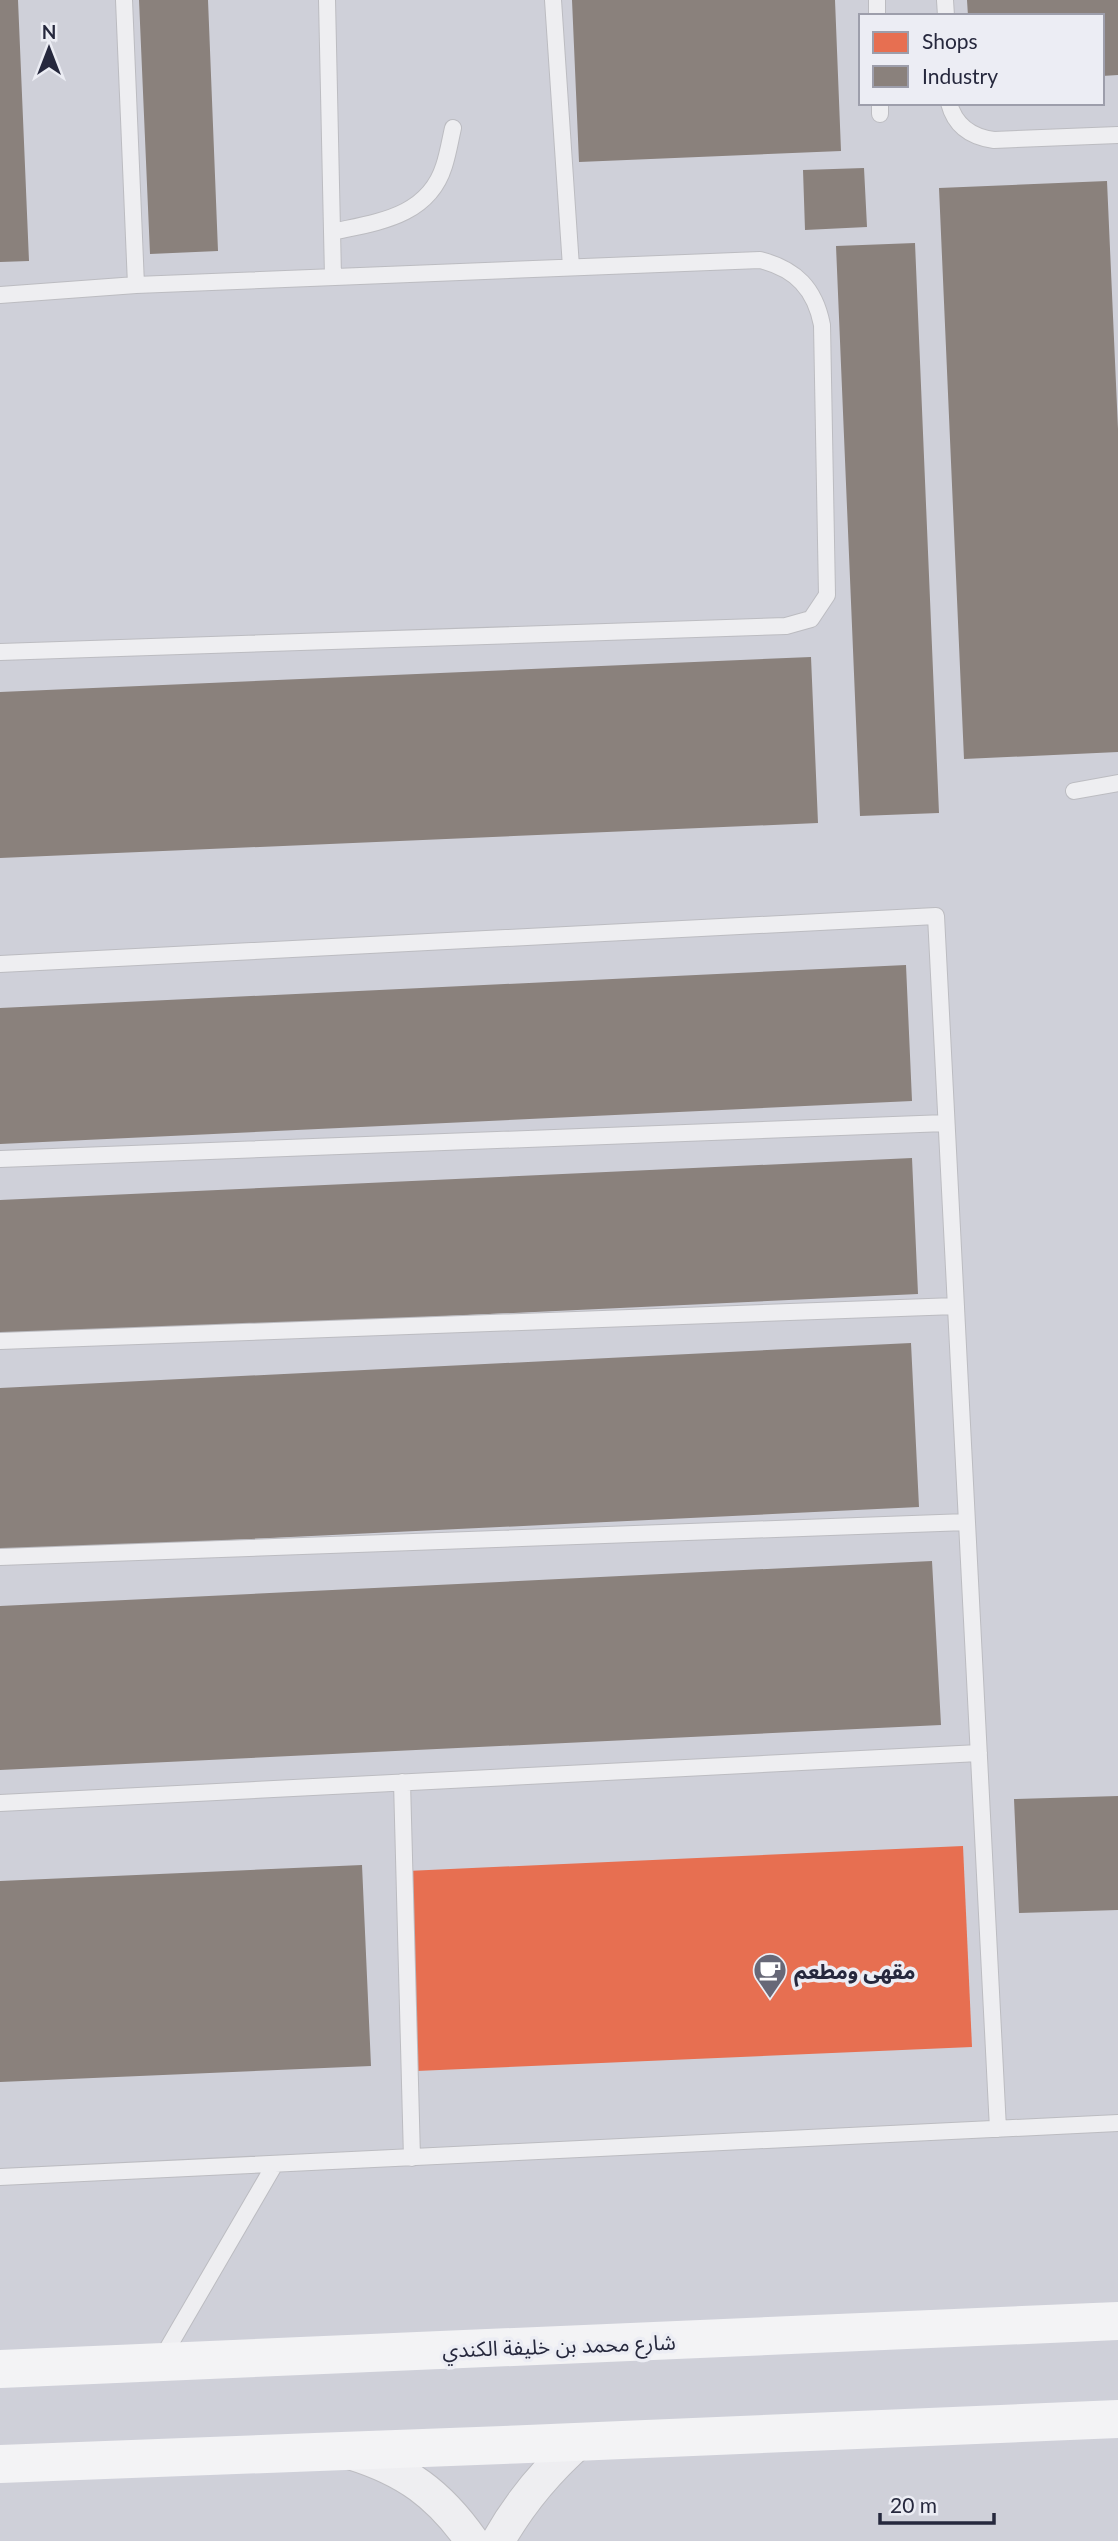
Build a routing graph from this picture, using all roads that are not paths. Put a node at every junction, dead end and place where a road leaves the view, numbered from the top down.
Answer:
1 (124, 0) edge
2 (327, 0) edge
3 (553, 0) edge
4 (950, 105) edge
5 (453, 128) dead end
6 (1118, 135) edge
7 (332, 232) junction
8 (570, 267) junction
9 (333, 277) junction
10 (136, 285) junction
11 (0, 295) edge
12 (0, 652) edge
13 (1118, 783) edge
14 (1074, 791) dead end
15 (0, 964) edge
16 (946, 1123) junction
17 (0, 1159) edge
18 (956, 1306) junction
19 (0, 1341) edge
20 (967, 1522) junction
21 (0, 1557) edge
22 (979, 1753) junction
23 (402, 1782) junction
24 (0, 1803) edge
25 (1118, 2123) edge
26 (998, 2129) junction
27 (412, 2158) junction
28 (275, 2164) junction
29 (0, 2177) edge
30 (1118, 2321) edge
31 (160, 2362) junction
32 (0, 2369) edge
33 (1118, 2418) edge
34 (580, 2441) junction
35 (351, 2452) junction
36 (0, 2465) edge
37 (472, 2541) edge
38 (498, 2541) edge

1 - 10 lane
2 - 7 lane
3 - 8 lane
4 - 6 lane
5 - 7 lane
7 - 9 lane
8 - 9 lane
8 - 12 lane
9 - 10 lane
10 - 11 lane
13 - 14 lane
15 - 16 lane
16 - 17 lane
16 - 18 lane
18 - 19 lane
18 - 20 lane
20 - 21 lane
20 - 22 lane
22 - 23 lane
22 - 26 lane
23 - 24 lane
23 - 27 lane
25 - 26 lane
26 - 27 lane
27 - 28 lane
28 - 29 lane
28 - 31 lane
30 - 31 main road, شارع محمد بن خليفة الكندي
31 - 32 main road, شارع محمد بن خليفة الكندي
33 - 34 main road
34 - 35 main road
34 - 38 street
35 - 36 main road
35 - 37 street

